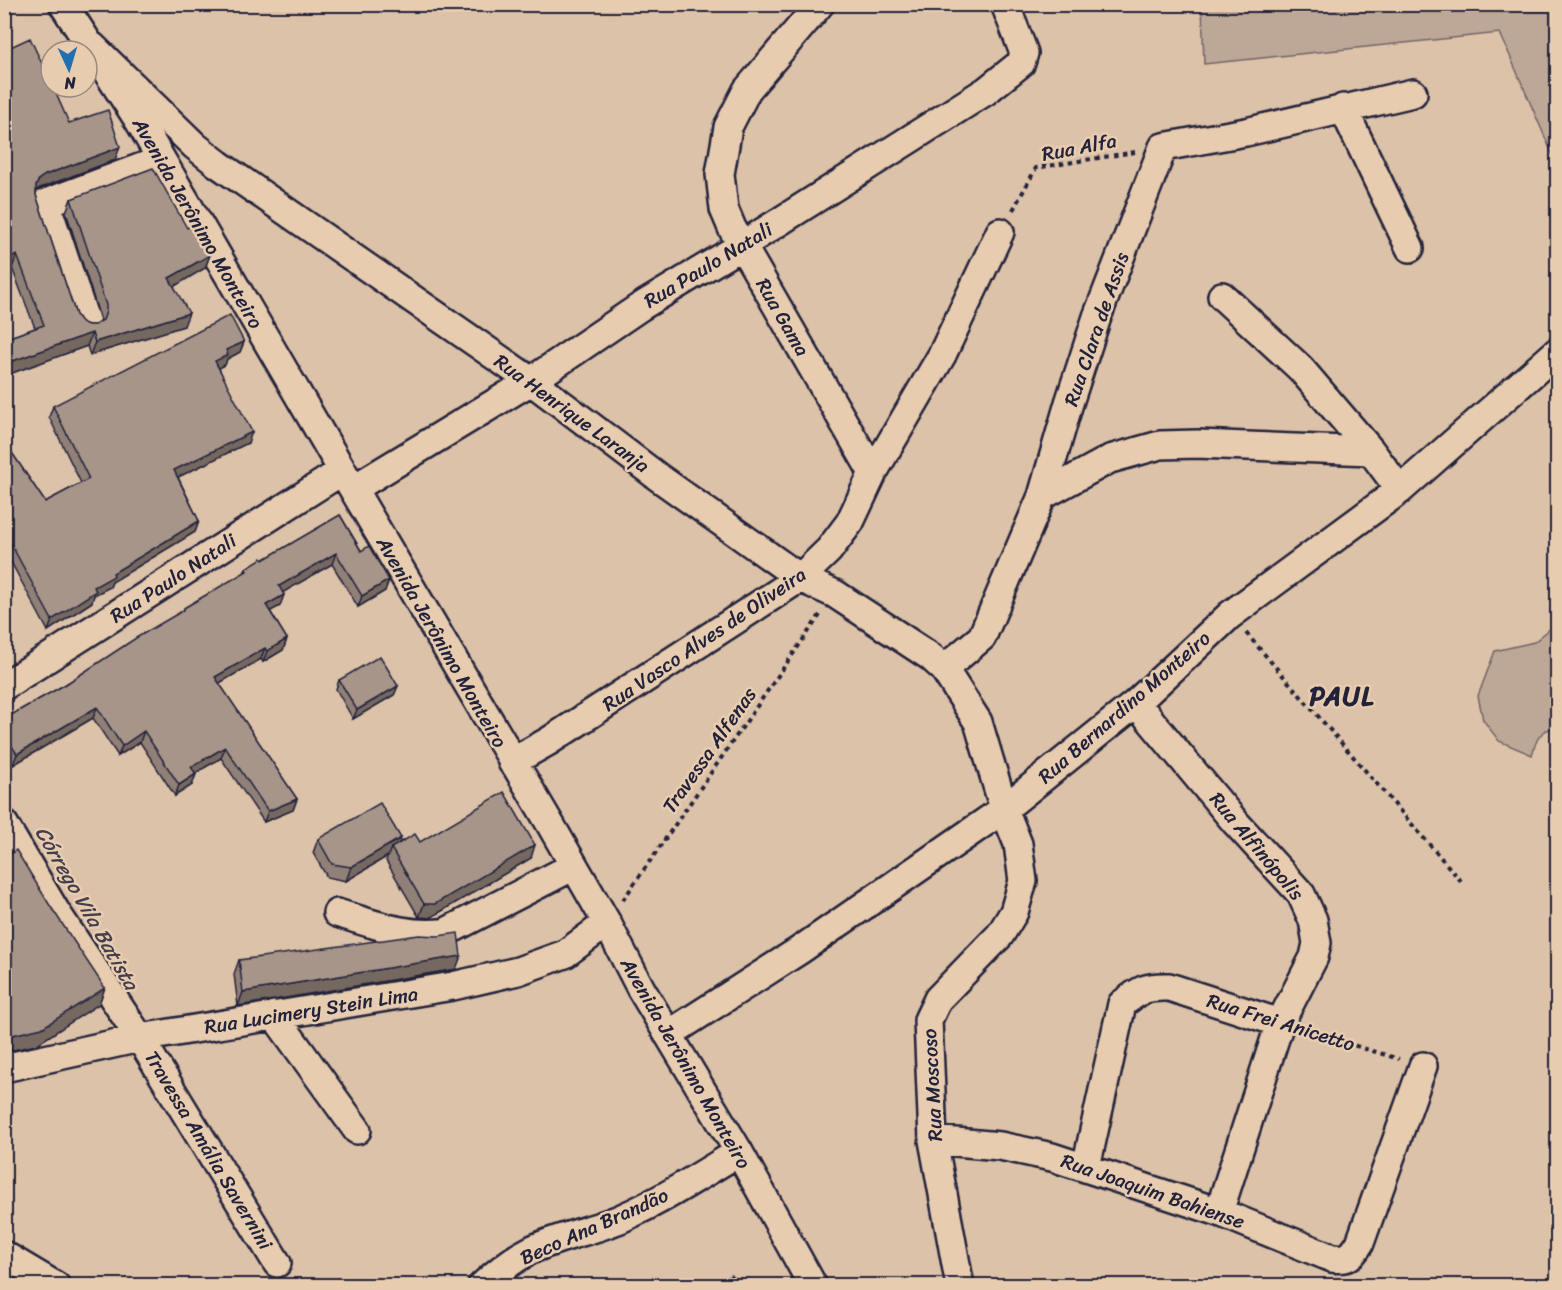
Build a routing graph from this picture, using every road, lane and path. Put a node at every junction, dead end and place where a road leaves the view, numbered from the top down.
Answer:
1 (63, 4) edge
2 (820, 4) edge
3 (1009, 12) edge
4 (87, 39) edge
5 (99, 53) edge
6 (99, 58) edge
7 (1413, 93) dead end
8 (1343, 108) junction
9 (1163, 147) junction
10 (161, 160) junction
11 (1000, 232) joint
12 (741, 246) junction
13 (1410, 248) dead end
14 (1222, 296) dead end
15 (87, 323) edge
16 (1557, 351) edge
17 (531, 381) junction
18 (1371, 451) junction
19 (873, 473) junction
20 (347, 480) junction
21 (1400, 490) junction
22 (1042, 496) junction
23 (800, 578) junction
24 (835, 594) junction
25 (1230, 615) junction
26 (944, 669) junction
27 (4, 686) edge
28 (1130, 707) junction
29 (513, 762) junction
30 (1004, 809) junction
31 (1214, 813) dead end
32 (4, 824) edge
33 (574, 866) junction
34 (1461, 881) dead end
35 (337, 913) dead end
36 (607, 923) junction
37 (274, 1015) junction
38 (1280, 1023) junction
39 (669, 1034) junction
40 (140, 1038) junction
41 (1423, 1066) joint
42 (4, 1068) edge
43 (357, 1130) dead end
44 (933, 1140) junction
45 (739, 1152) junction
46 (1086, 1167) junction
47 (1220, 1212) junction
48 (4, 1255) edge
49 (277, 1263) dead end
50 (56, 1286) edge
51 (482, 1286) edge
52 (713, 1286) edge
53 (740, 1286) edge
54 (813, 1286) edge
55 (960, 1286) edge

1 - 4 street, Avenida Jerônimo Monteiro
2 - 12 street, Rua Gama
3 - 12 street, Rua Paulo Natali
5 - 17 street, Rua Henrique Laranja
6 - 10 street, Avenida Jerônimo Monteiro
7 - 8 street
8 - 9 street
8 - 13 street
9 - 11 path, Rua Alfa
9 - 22 street, Rua Clara de Assis
10 - 15 street
10 - 20 street, Avenida Jerônimo Monteiro
11 - 19 street, Rua Vasco Alves de Oliveira
12 - 17 street, Rua Paulo Natali
12 - 19 street, Rua Gama
14 - 18 street
16 - 21 street, Rua Bernardino Monteiro
17 - 20 street, Rua Paulo Natali
17 - 23 street, Rua Henrique Laranja
18 - 21 street
18 - 22 street
19 - 23 street, Rua Vasco Alves de Oliveira
20 - 27 street, Rua Paulo Natali
20 - 29 street, Avenida Jerônimo Monteiro
21 - 25 street, Rua Bernardino Monteiro
22 - 26 street, Rua Clara de Assis
23 - 24 street, Rua Henrique Laranja
23 - 29 street, Rua Vasco Alves de Oliveira
24 - 26 street, Rua Henrique Laranja
24 - 36 path, Travessa Alfenas
25 - 28 street, Rua Bernardino Monteiro
25 - 34 path
26 - 30 street, Rua Henrique Laranja
28 - 30 street, Rua Bernardino Monteiro
28 - 31 street, Rua Alfinópolis
28 - 38 street, Rua Alfinópolis
29 - 33 street, Avenida Jerônimo Monteiro
30 - 39 street, Rua Bernardino Monteiro
30 - 44 street, Rua Moscoso
32 - 40 street, Travessa Amália Savernini
33 - 35 street
33 - 36 street, Avenida Jerônimo Monteiro
36 - 37 street, Rua Lucimery Stein Lima
36 - 39 street, Avenida Jerônimo Monteiro
37 - 40 street, Rua Lucimery Stein Lima
37 - 43 street
38 - 41 path, Rua Frei Anicetto
38 - 46 street, Rua Frei Anicetto
38 - 47 street, Rua Alfinópolis
39 - 45 street, Avenida Jerônimo Monteiro
40 - 42 street, Rua Lucimery Stein Lima
40 - 49 street, Travessa Amália Savernini
41 - 47 street, Rua Joaquim Bahiense
44 - 46 street, Rua Joaquim Bahiense
44 - 55 street, Rua Moscoso
45 - 51 street, Beco Ana Brandão
45 - 54 street, Avenida Jerônimo Monteiro
46 - 47 street, Rua Joaquim Bahiense
48 - 50 street
52 - 53 path

